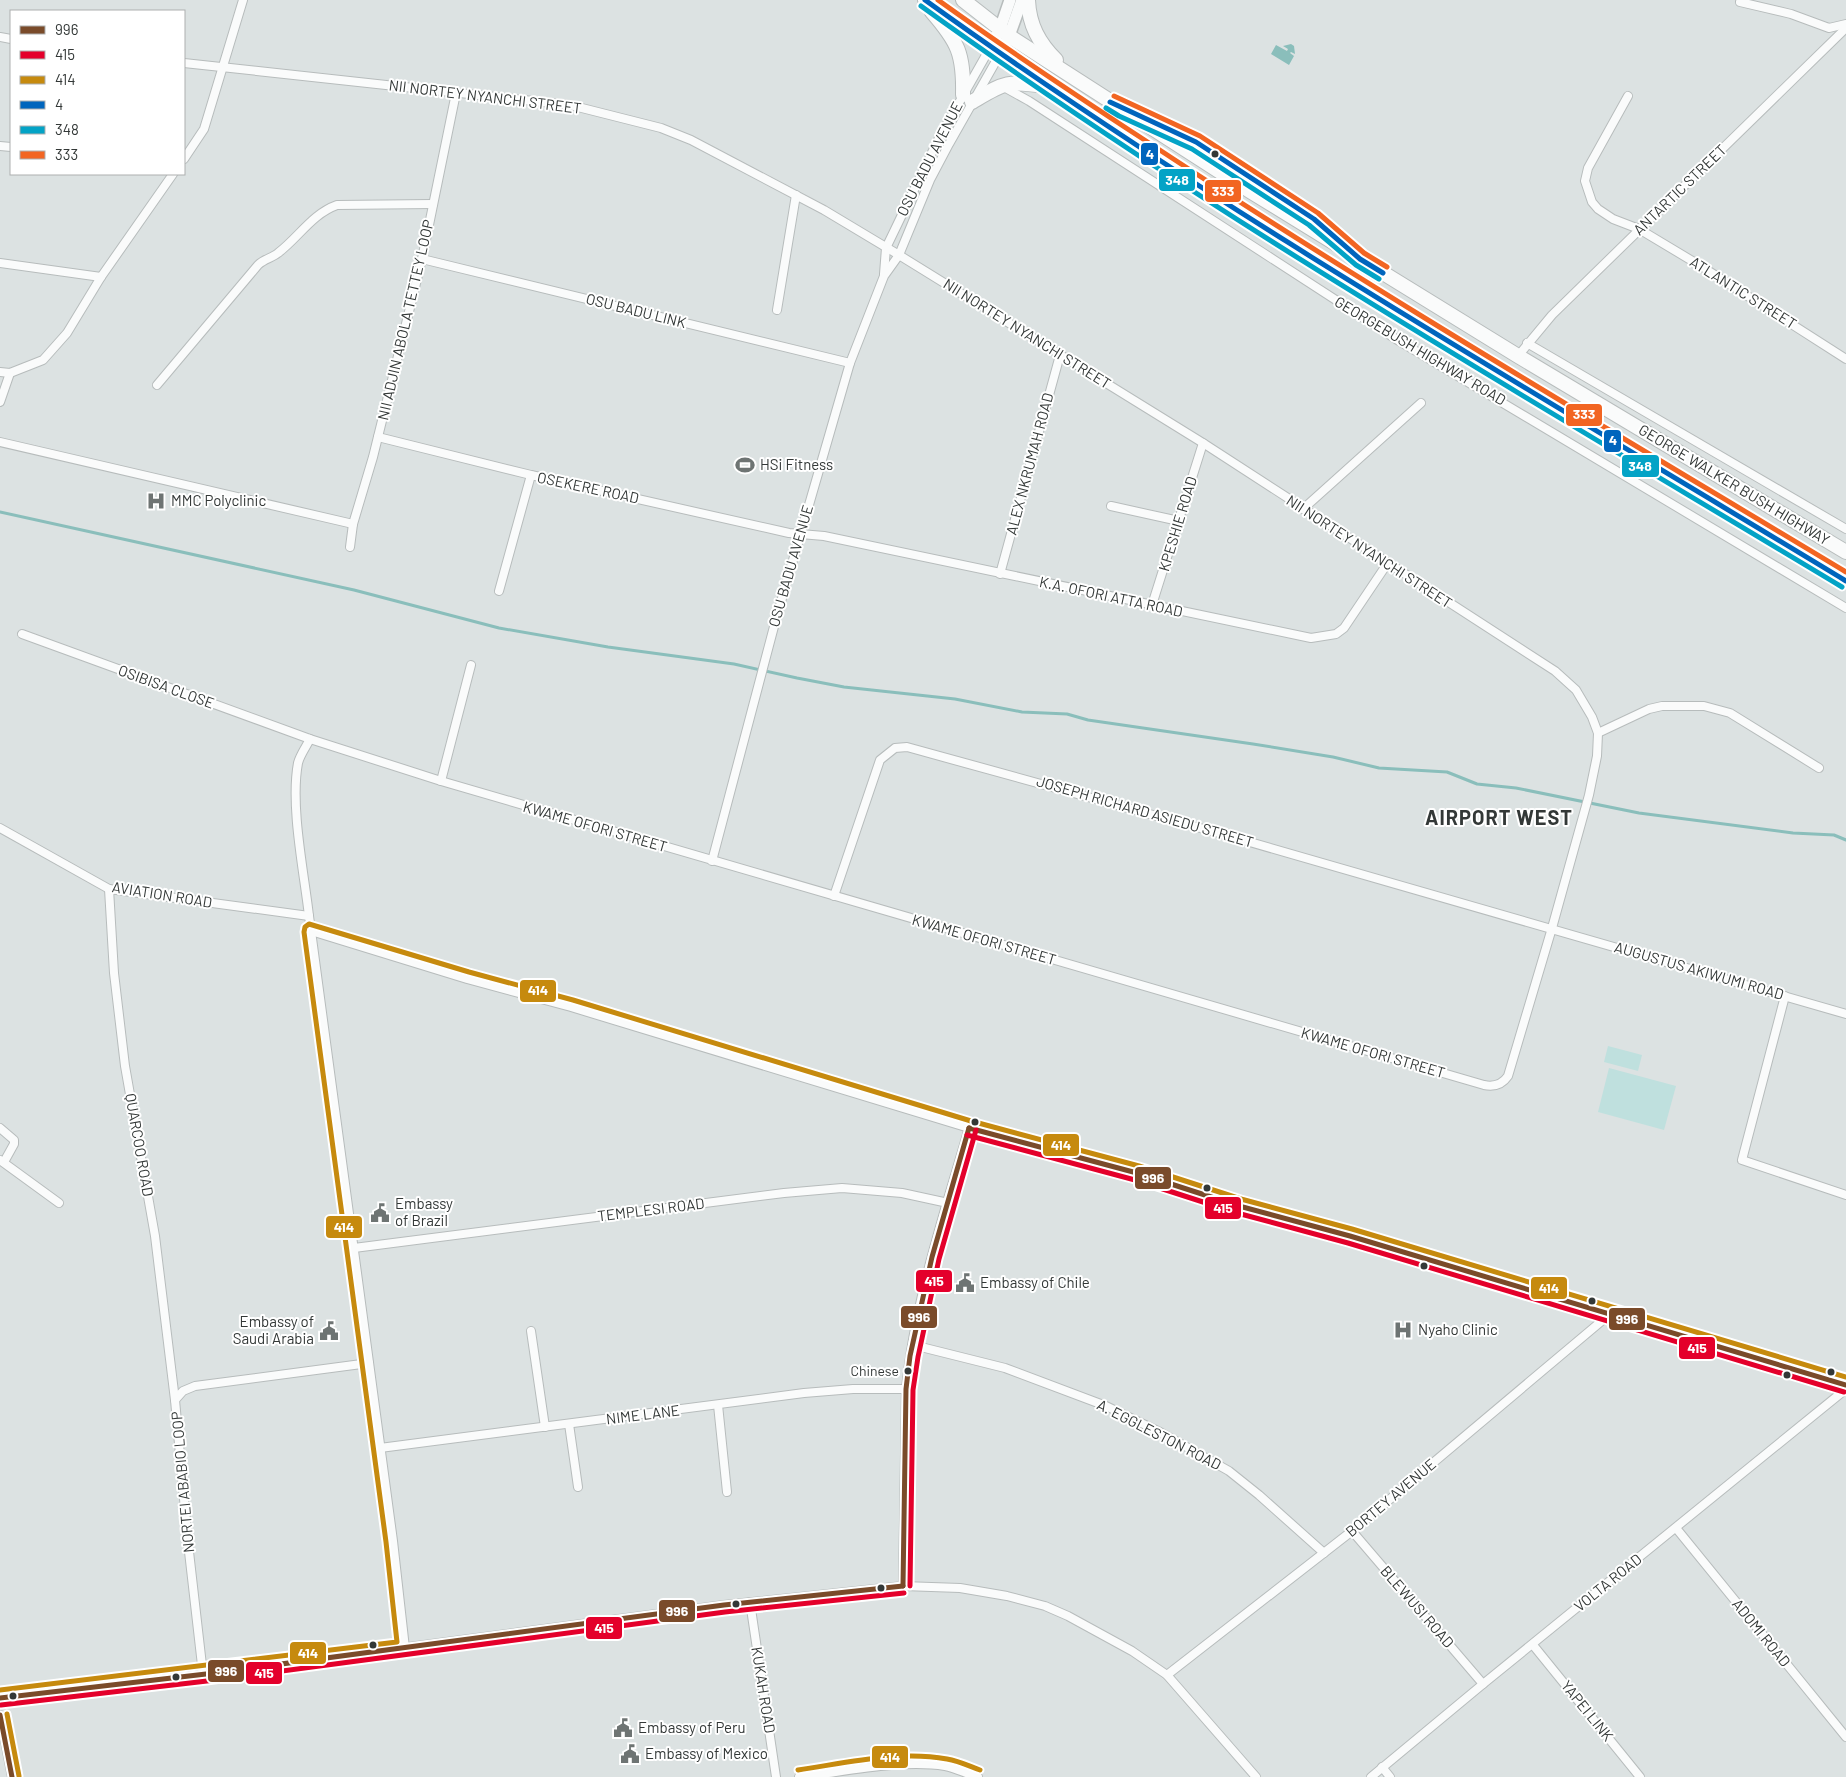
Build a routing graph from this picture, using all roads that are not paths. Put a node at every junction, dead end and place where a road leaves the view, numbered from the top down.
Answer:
1 (243, 0) edge
2 (921, 0) edge
3 (925, 0) edge
4 (963, 0) edge
5 (1010, 0) edge
6 (1022, 0) edge
7 (1028, 0) edge
8 (1740, 2) dead end
9 (1846, 24) edge
10 (1846, 28) edge
11 (1005, 33) junction
12 (995, 51) junction
13 (185, 62) edge
14 (223, 68) junction
15 (1074, 79) junction
16 (1000, 85) junction
17 (1049, 87) junction
18 (456, 93) junction
19 (1628, 96) dead end
20 (968, 98) junction
21 (185, 158) edge
22 (173, 175) edge
23 (796, 195) junction
24 (433, 204) junction
25 (1639, 229) junction
26 (886, 248) junction
27 (899, 255) junction
28 (422, 259) junction
29 (0, 263) edge
30 (884, 276) junction
31 (101, 277) junction
32 (777, 310) dead end
33 (1527, 343) junction
34 (1060, 355) junction
35 (1518, 356) junction
36 (1846, 359) edge
37 (850, 363) junction
38 (0, 372) edge
39 (10, 373) junction
40 (157, 385) dead end
41 (0, 402) edge
42 (1421, 403) dead end
43 (378, 437) junction
44 (0, 442) edge
45 (1203, 443) junction
46 (531, 476) junction
47 (1111, 506) dead end
48 (1303, 509) junction
49 (1179, 521) junction
50 (353, 524) junction
51 (1846, 529) edge
52 (800, 534) junction
53 (350, 547) dead end
54 (1846, 552) edge
55 (1387, 564) junction
56 (1000, 574) junction
57 (1846, 581) edge
58 (499, 591) dead end
59 (1152, 605) junction
60 (1846, 608) edge
61 (22, 634) dead end
62 (471, 666) dead end
63 (1598, 733) junction
64 (310, 739) junction
65 (1819, 768) dead end
66 (441, 782) junction
67 (0, 828) edge
68 (712, 861) junction
69 (109, 889) junction
70 (834, 896) junction
71 (309, 916) junction
72 (1552, 928) junction
73 (310, 931) junction
74 (1785, 996) junction
75 (1846, 1014) edge
76 (0, 1128) edge
77 (969, 1128) junction
78 (2, 1161) edge
79 (1846, 1195) edge
80 (59, 1203) dead end
81 (948, 1203) junction
82 (354, 1248) junction
83 (1610, 1314) junction
84 (531, 1331) dead end
85 (912, 1345) junction
86 (369, 1363) junction
87 (1846, 1387) edge
88 (906, 1389) junction
89 (175, 1400) junction
90 (718, 1405) junction
91 (569, 1424) junction
92 (544, 1427) junction
93 (380, 1448) junction
94 (578, 1487) dead end
95 (727, 1492) dead end
96 (1676, 1528) junction
97 (1352, 1531) junction
98 (1324, 1553) junction
99 (903, 1586) junction
100 (750, 1602) junction
101 (1533, 1645) junction
102 (405, 1648) junction
103 (203, 1674) junction
104 (1167, 1675) junction
105 (1483, 1684) junction
106 (0, 1698) edge
107 (0, 1715) edge
108 (1846, 1737) edge
109 (1382, 1768) junction
110 (12, 1777) edge
111 (776, 1777) edge
112 (799, 1777) edge
113 (978, 1777) edge
114 (1256, 1777) edge
115 (1371, 1777) edge
116 (1390, 1777) edge
117 (1640, 1777) edge

1 - 14 street
2 - 20 highway
3 - 12 highway, GEORGE WALKER BUSH HIGHWAY
4 - 11 highway
5 - 11 main road
6 - 11 main road
7 - 15 highway
8 - 9 street
10 - 25 street, ANTARTIC STREET
11 - 12 main road
11 - 15 highway
12 - 17 highway, GEORGE WALKER BUSH HIGHWAY
12 - 20 street, OSU BADU AVENUE
13 - 14 street, NII NORTEY NYANCHI STREET
14 - 18 street, NII NORTEY NYANCHI STREET
14 - 21 street
15 - 35 highway, GEORGE WALKER BUSH HIGHWAY
16 - 17 highway
16 - 20 highway
16 - 60 street, GEORGEBUSH HIGHWAY ROAD
17 - 57 highway, GEORGE WALKER BUSH HIGHWAY
18 - 23 street, NII NORTEY NYANCHI STREET
18 - 24 street, NII ADJIN ABOLA TETTEY LOOP
19 - 25 street, ATLANTIC STREET
20 - 26 street, OSU BADU AVENUE
20 - 27 street, OSU BADU AVENUE
22 - 31 street
23 - 26 street, NII NORTEY NYANCHI STREET
23 - 32 street
24 - 28 street, NII ADJIN ABOLA TETTEY LOOP
24 - 40 street
25 - 33 street, ANTARTIC STREET
25 - 36 street, ATLANTIC STREET
26 - 27 street, NII NORTEY NYANCHI STREET
26 - 30 street, OSU BADU AVENUE
27 - 30 street, OSU BADU AVENUE
27 - 34 street, NII NORTEY NYANCHI STREET
28 - 37 street, OSU BADU LINK
28 - 43 street, NII ADJIN ABOLA TETTEY LOOP
29 - 31 street
30 - 37 street, OSU BADU AVENUE
31 - 39 street
33 - 35 street, ANTARTIC STREET
33 - 51 street
34 - 45 street, NII NORTEY NYANCHI STREET
34 - 56 street, ALEX NKRUMAH ROAD
35 - 54 highway, GEORGE WALKER BUSH HIGHWAY
37 - 52 street, OSU BADU AVENUE
38 - 39 street
39 - 41 street
42 - 48 street
43 - 46 street, OSEKERE ROAD
43 - 50 street, NII ADJIN ABOLA TETTEY LOOP
44 - 50 street
45 - 48 street, NII NORTEY NYANCHI STREET
45 - 49 street, KPESHIE ROAD
46 - 52 street, OSEKERE ROAD
46 - 58 street
47 - 49 street
48 - 55 street, NII NORTEY NYANCHI STREET
49 - 59 street, KPESHIE ROAD
50 - 53 street, NII ADJIN ABOLA TETTEY LOOP
52 - 56 street, K.A. OFORI ATTA ROAD
52 - 68 street, OSU BADU AVENUE
55 - 59 street, K.A. OFORI ATTA ROAD
55 - 63 street, NII NORTEY NYANCHI STREET
56 - 59 street, K.A. OFORI ATTA ROAD
61 - 64 street, OSIBISA CLOSE
62 - 66 street
63 - 65 street
63 - 72 street, NII NORTEY NYANCHI STREET
64 - 66 street, KWAME OFORI STREET
64 - 71 street
66 - 68 street, KWAME OFORI STREET
67 - 69 street, AVIATION ROAD
68 - 70 street, KWAME OFORI STREET
69 - 71 street, AVIATION ROAD
69 - 89 street, QUARCOO ROAD
70 - 72 street, JOSEPH RICHARD ASIEDU STREET
70 - 72 street, KWAME OFORI STREET
71 - 73 street
72 - 74 street, AUGUSTUS AKIWUMI ROAD
73 - 77 street
73 - 82 street
74 - 75 street, AUGUSTUS AKIWUMI ROAD
74 - 79 street
76 - 78 street
77 - 81 street
77 - 83 street
78 - 80 street
81 - 82 street, TEMPLESI ROAD
81 - 85 street
82 - 86 street
83 - 87 street
83 - 97 street, BORTEY AVENUE
84 - 92 street
85 - 88 street
85 - 98 street, A. EGGLESTON ROAD
86 - 89 street, NORTEI ABABIO LOOP
86 - 93 street
87 - 96 street, VOLTA ROAD
88 - 90 street, NIME LANE
88 - 99 street
89 - 103 street, NORTEI ABABIO LOOP
90 - 91 street, NIME LANE
90 - 95 street
91 - 92 street, NIME LANE
91 - 94 street
92 - 93 street, NIME LANE
93 - 102 street
96 - 101 street, VOLTA ROAD
96 - 108 street, ADOMI ROAD
97 - 98 street, BORTEY AVENUE
97 - 105 street, BLEWUSI ROAD
98 - 104 street, BORTEY AVENUE
99 - 100 street
99 - 104 street
100 - 102 street
100 - 111 street, KUKAH ROAD
101 - 105 street, VOLTA ROAD
101 - 117 street, YAPEI LINK
102 - 103 street
103 - 106 street
104 - 114 street
105 - 109 street, VOLTA ROAD
107 - 110 street
109 - 115 street, VOLTA ROAD
109 - 116 street
112 - 113 street

